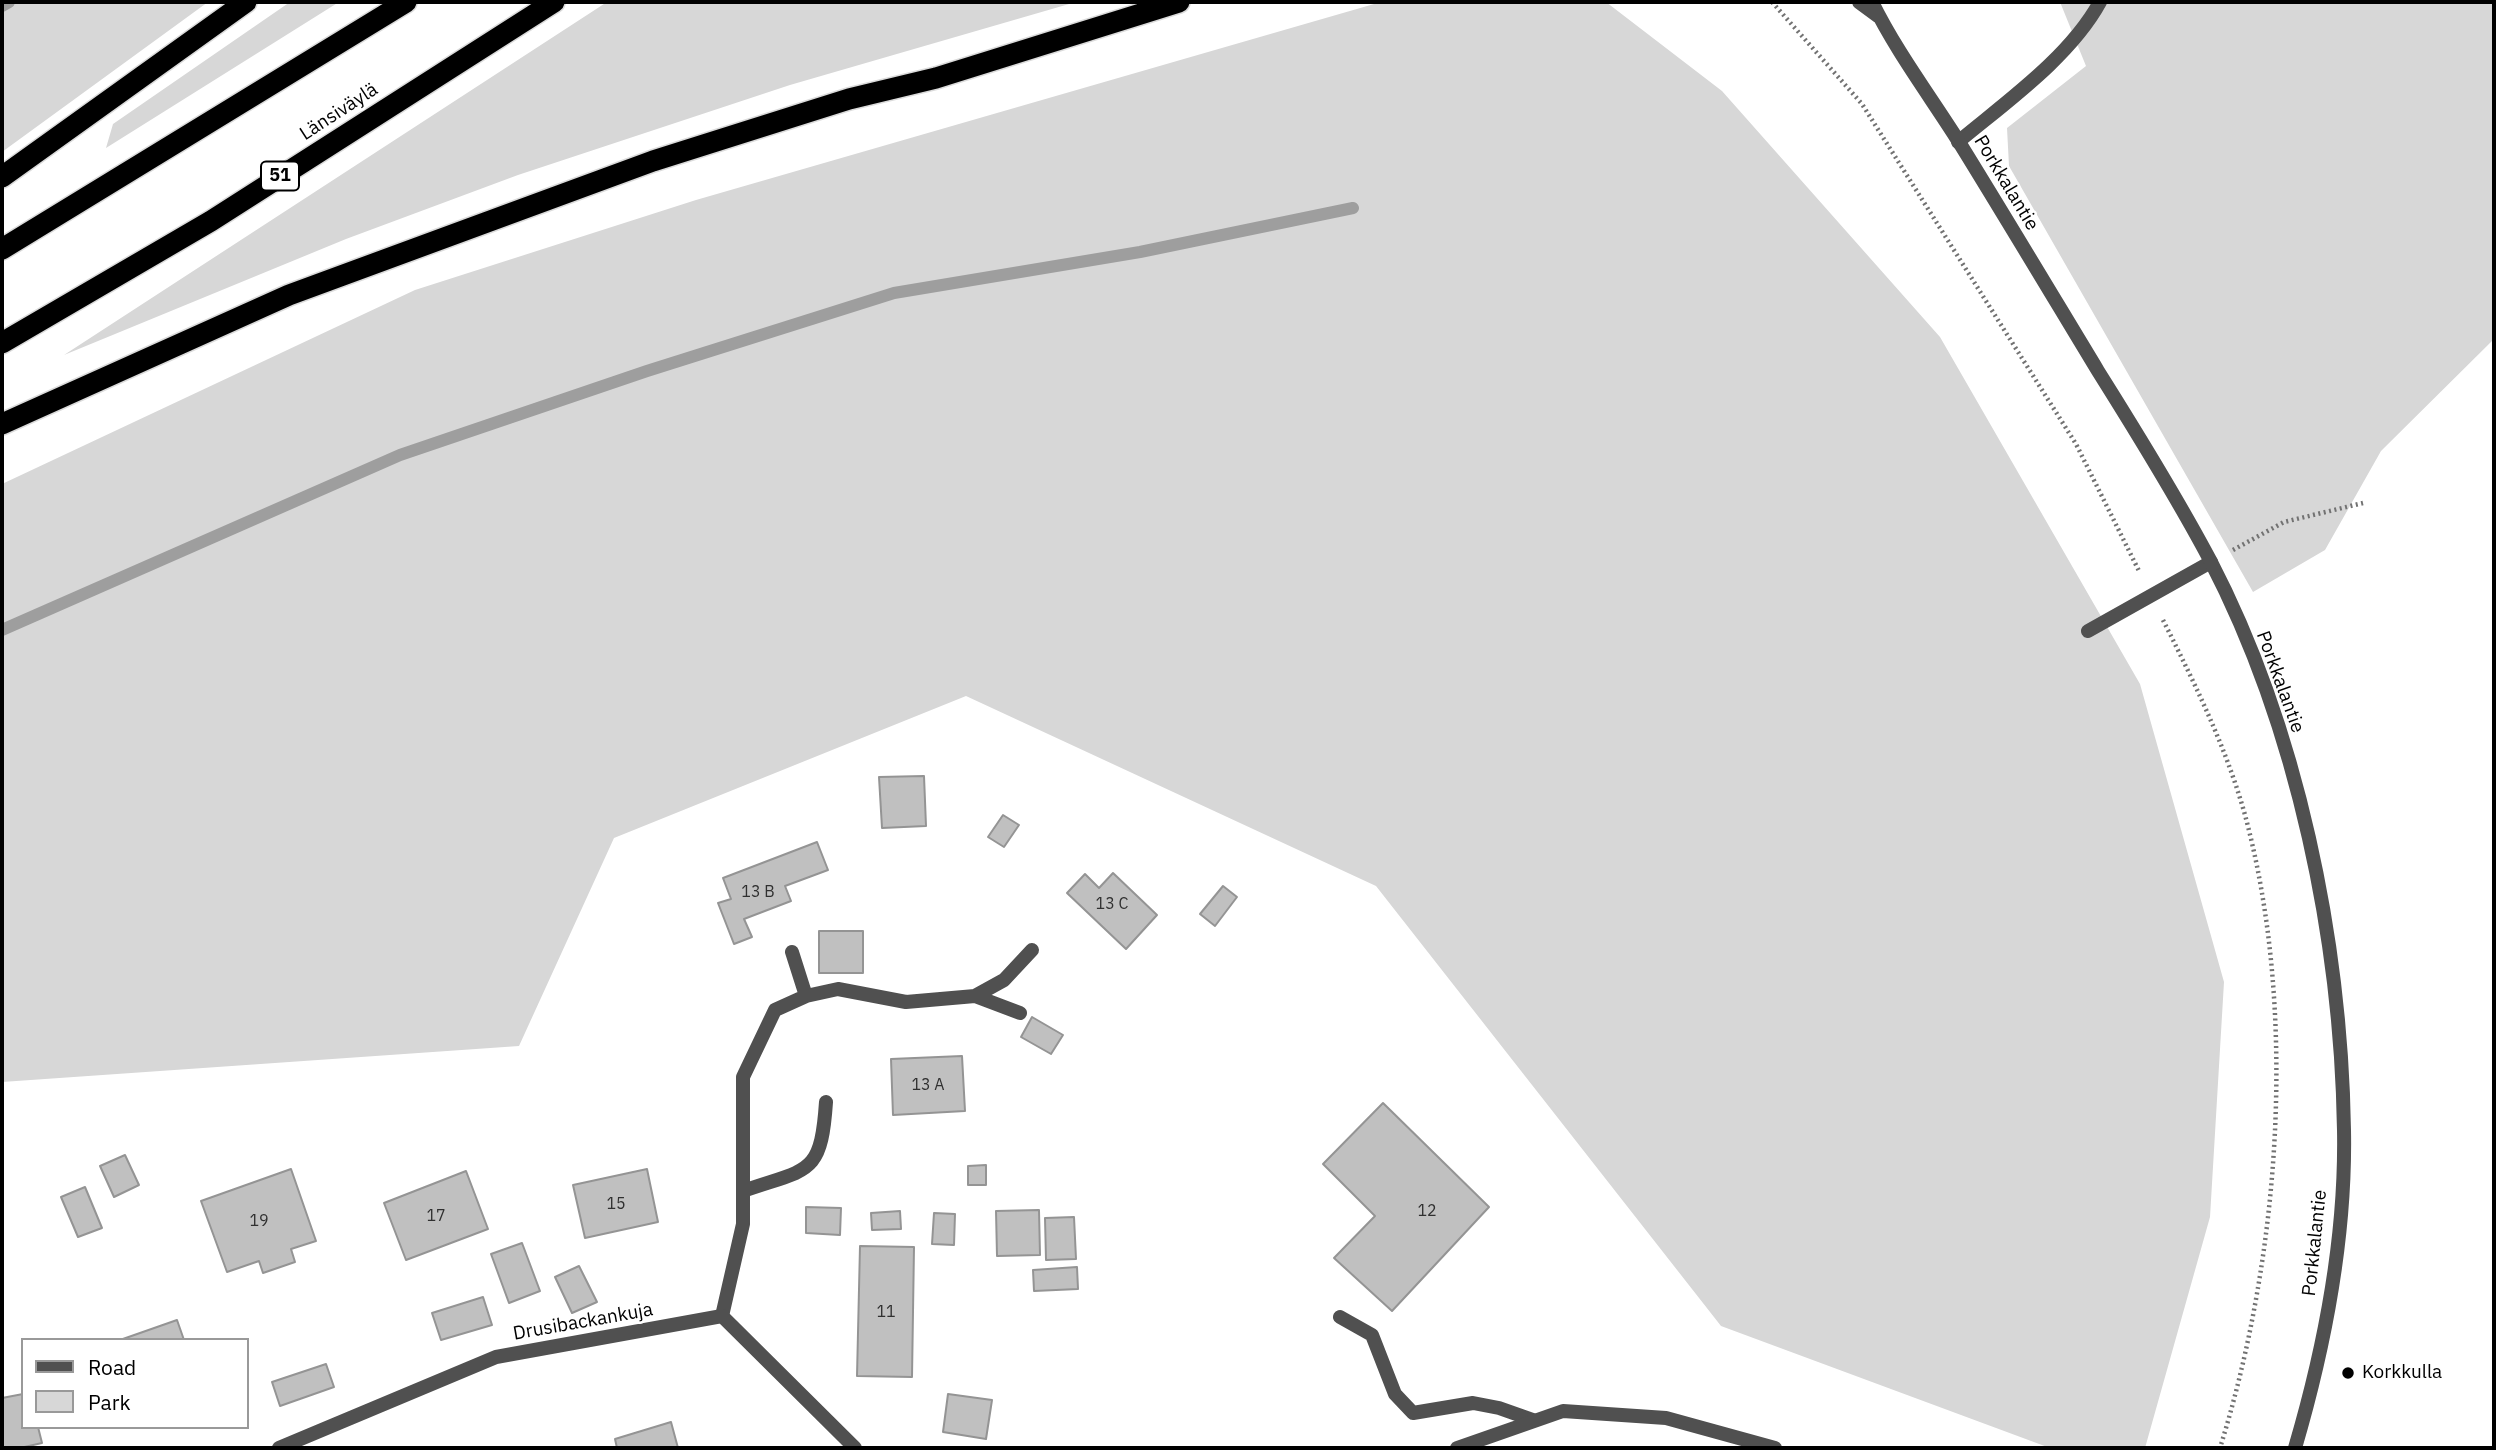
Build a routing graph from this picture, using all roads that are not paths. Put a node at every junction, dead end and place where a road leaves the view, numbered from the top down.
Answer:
1 (246, 2) edge
2 (407, 2) edge
3 (554, 2) edge
4 (1179, 2) edge
5 (1858, 2) edge
6 (1872, 2) edge
7 (2100, 2) edge
8 (1879, 17) junction
9 (1958, 142) junction
10 (2, 177) edge
11 (2, 248) edge
12 (2, 342) edge
13 (2, 424) edge
14 (2211, 562) junction
15 (2088, 631) dead end
16 (1032, 950) dead end
17 (792, 952) dead end
18 (806, 996) junction
19 (975, 996) junction
20 (1020, 1013) dead end
21 (826, 1102) dead end
22 (743, 1191) junction
23 (722, 1316) junction
24 (1340, 1317) dead end
25 (1532, 1420) junction
26 (279, 1448) edge
27 (855, 1448) edge
28 (1457, 1448) edge
29 (1775, 1448) edge
30 (2295, 1448) edge

1 - 10 highway
2 - 11 highway
3 - 12 highway, Länsiväylä / 51
4 - 13 highway
5 - 8 street, Porkkalantie
6 - 8 street, Porkkalantie
7 - 9 street
8 - 9 street, Porkkalantie
9 - 14 street, Porkkalantie
14 - 15 street
14 - 30 street, Porkkalantie
16 - 19 street
17 - 18 street
18 - 19 street
18 - 22 street
19 - 20 street
21 - 22 street
22 - 23 street
23 - 26 street, Drusibackankuja
23 - 27 street
24 - 25 street
25 - 28 street
25 - 29 street

